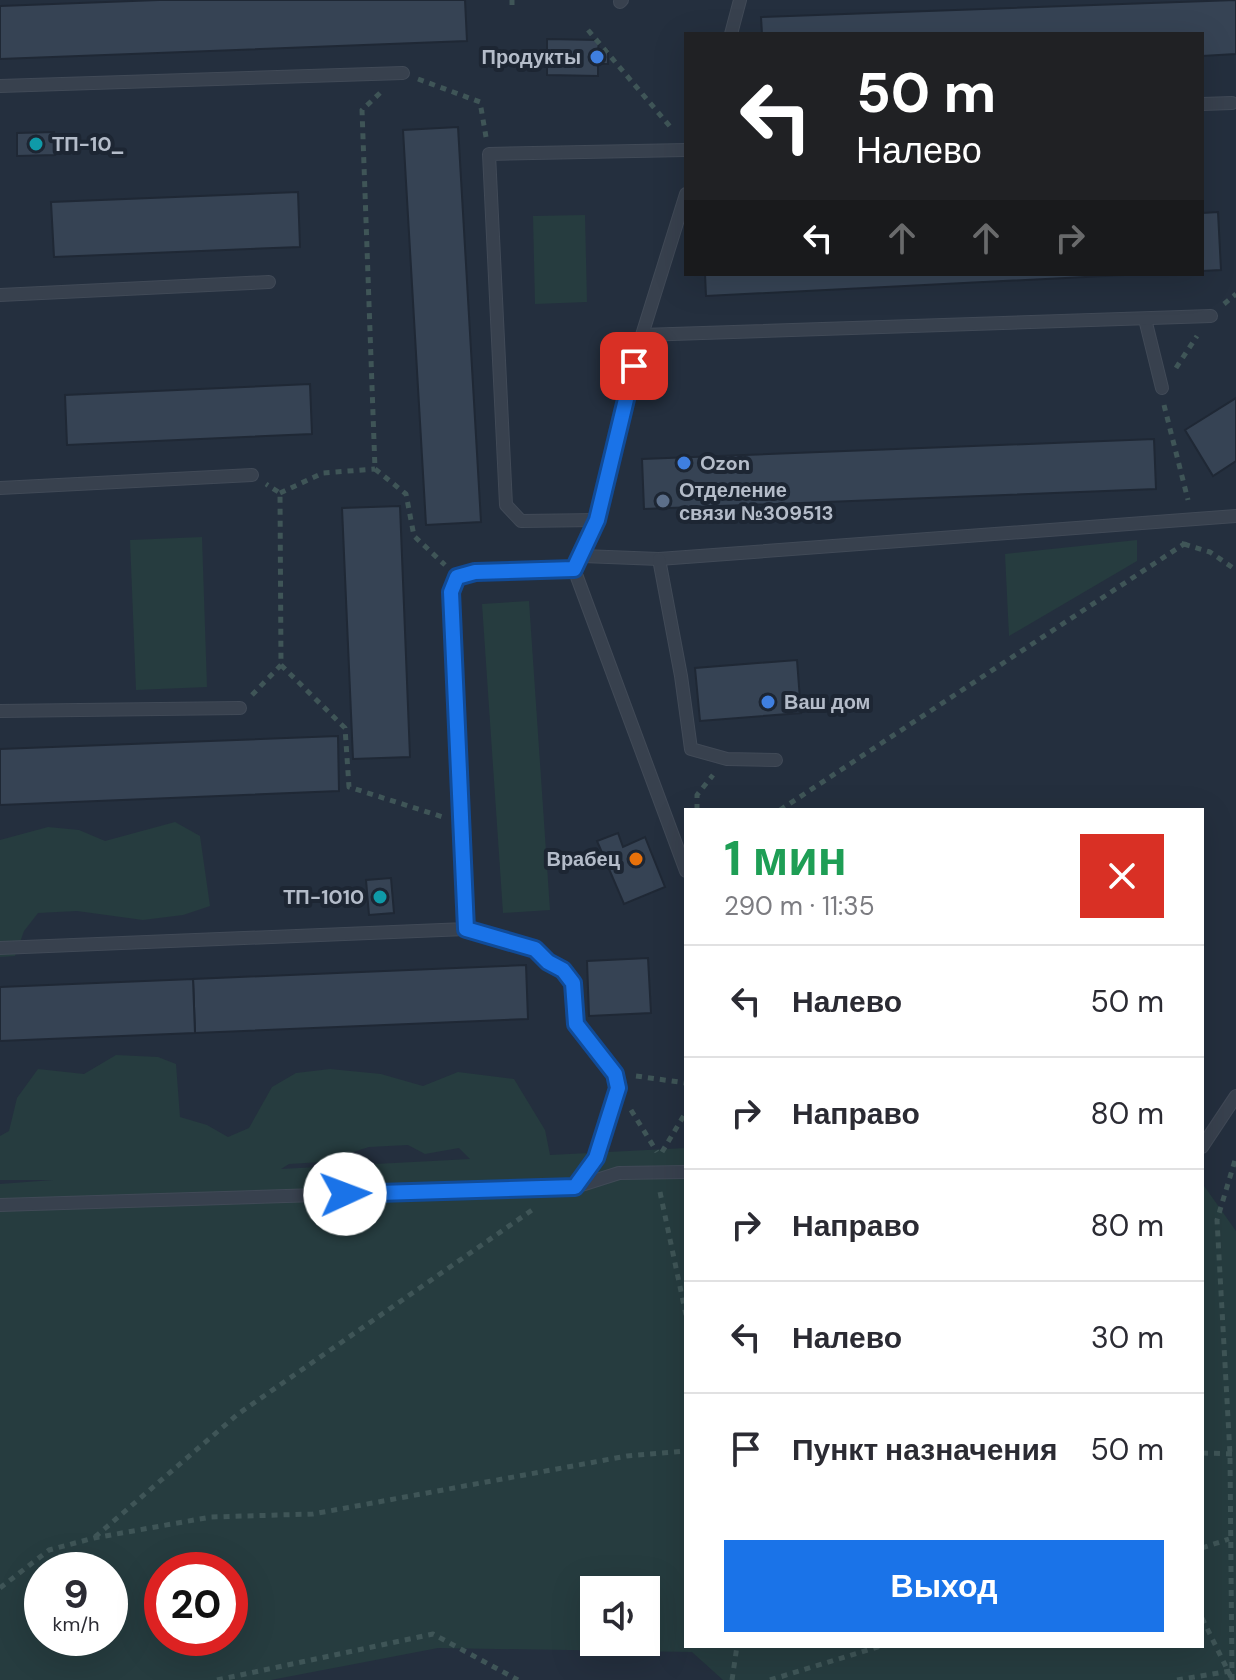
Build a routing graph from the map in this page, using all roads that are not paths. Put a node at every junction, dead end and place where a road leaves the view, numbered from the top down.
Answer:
1 (740, 0) edge
2 (732, 32) edge
3 (403, 73) road end
4 (0, 86) edge
5 (1232, 103) dead end
6 (1204, 104) edge
7 (684, 150) edge
8 (684, 200) edge
9 (269, 282) dead end
10 (0, 295) edge
11 (1211, 316) dead end
12 (1145, 319) junction
13 (642, 335) junction
14 (1162, 388) dead end
15 (252, 475) road end
16 (0, 488) edge
17 (1236, 516) edge
18 (597, 520) junction
19 (583, 556) junction
20 (659, 559) junction
21 (574, 569) junction
22 (240, 708) road end
23 (0, 711) edge
24 (776, 760) dead end
25 (684, 866) edge
26 (466, 929) junction
27 (0, 948) edge
28 (1236, 1096) edge
29 (1204, 1144) edge
30 (684, 1172) edge
31 (570, 1187) junction
32 (0, 1205) edge

1 - 2 lane
3 - 4 lane
5 - 6 lane
7 - 18 lane
8 - 13 lane
9 - 10 lane
11 - 12 lane
12 - 13 lane
12 - 14 lane
13 - 18 lane
15 - 16 lane
17 - 20 lane
18 - 19 lane
19 - 20 lane
19 - 21 lane
20 - 24 lane
21 - 25 lane
21 - 26 lane
22 - 23 lane
26 - 27 lane
26 - 31 lane
28 - 29 lane
30 - 31 lane
31 - 32 lane

